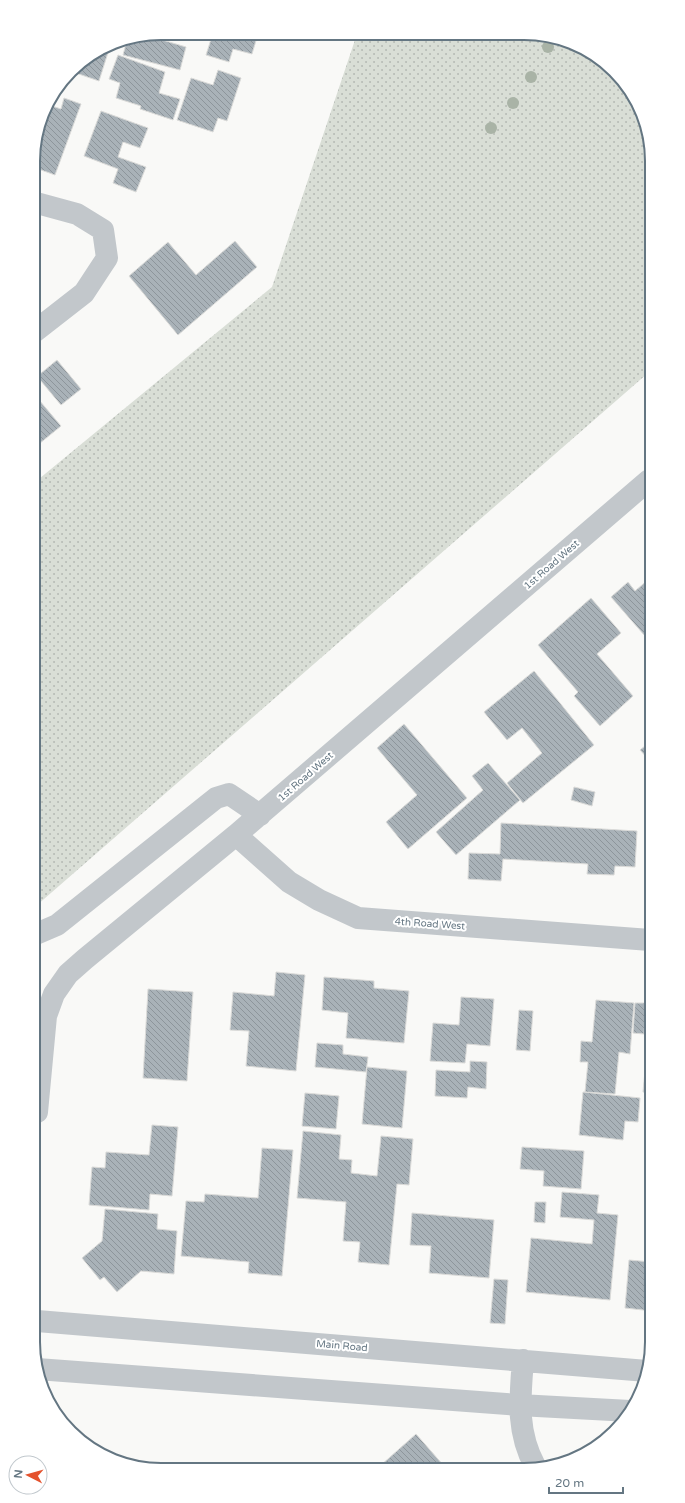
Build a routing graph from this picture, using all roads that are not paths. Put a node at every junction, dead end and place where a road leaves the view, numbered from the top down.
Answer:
1 (40, 204) edge
2 (40, 327) edge
3 (645, 483) edge
4 (260, 815) junction
5 (236, 835) junction
6 (40, 932) edge
7 (645, 940) edge
8 (40, 1074) edge
9 (40, 1321) edge
10 (523, 1360) junction
11 (43, 1369) edge
12 (642, 1370) edge
13 (519, 1405) junction
14 (624, 1411) edge
15 (533, 1462) edge

1 - 2 street
3 - 4 street, 1st Road West
4 - 5 street, 1st Road West
4 - 6 street
5 - 7 street, 4th Road West
5 - 8 street, 1st Road West
9 - 10 street, Main Road
10 - 12 street, Main Road
10 - 13 street
11 - 13 street
13 - 14 street
13 - 15 street

